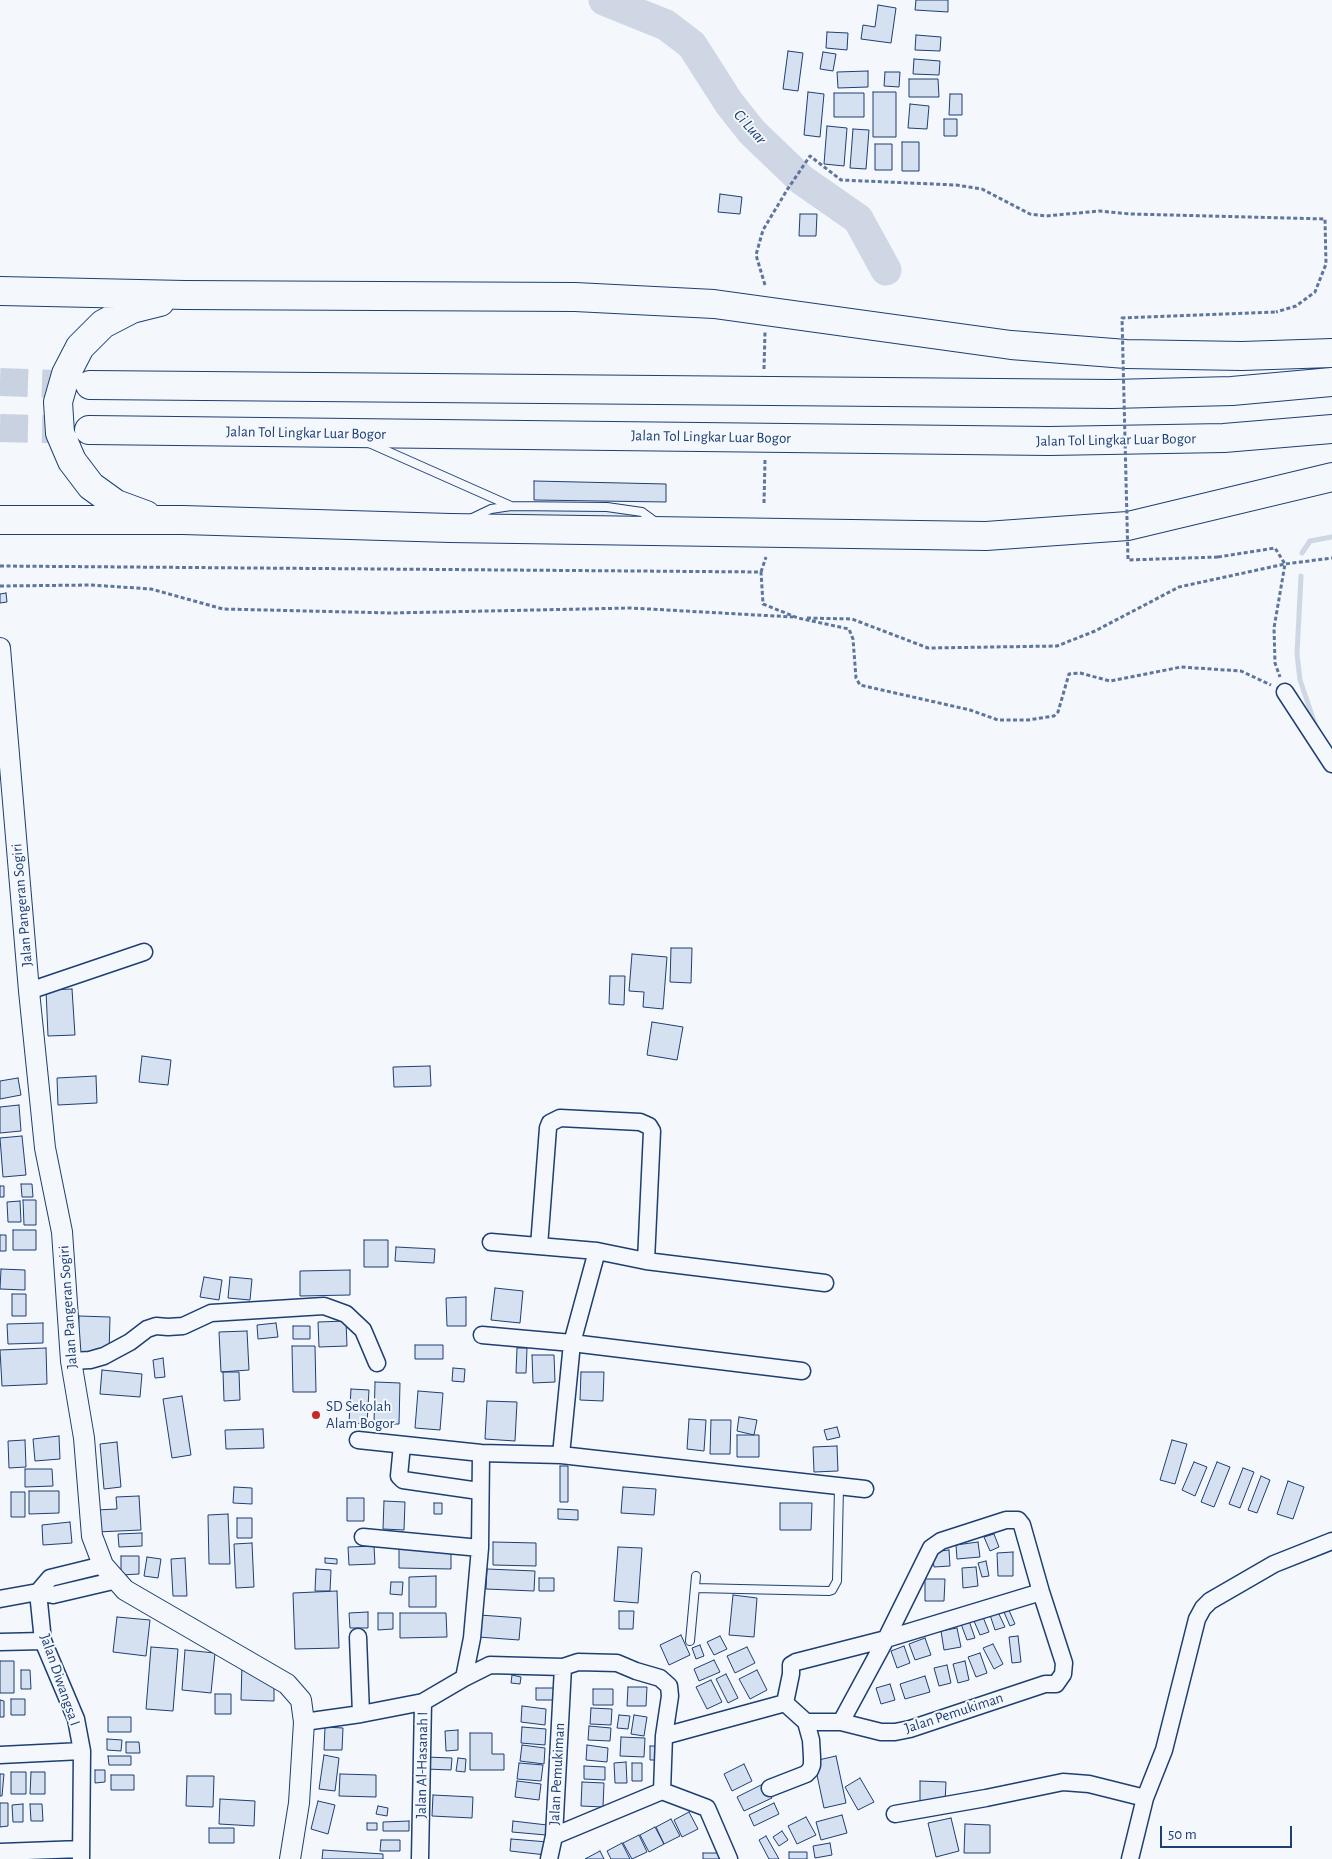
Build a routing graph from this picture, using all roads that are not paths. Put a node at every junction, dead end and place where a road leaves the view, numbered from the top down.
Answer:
1 (0, 291) edge
2 (185, 296) junction
3 (1332, 352) edge
4 (1332, 382) edge
5 (90, 385) tunnel mouth
6 (1332, 429) edge
7 (89, 430) tunnel mouth
8 (346, 433) junction
9 (1332, 477) edge
10 (511, 506) junction
11 (0, 520) edge
12 (182, 520) junction
13 (450, 528) junction
14 (669, 531) junction
15 (0, 648) edge
16 (1285, 692) road end
17 (1332, 764) edge
18 (144, 952) dead end
19 (29, 991) junction
20 (491, 1242) dead end
21 (538, 1246) junction
22 (597, 1251) junction
23 (646, 1261) junction
24 (825, 1283) dead end
25 (482, 1335) dead end
26 (572, 1343) junction
27 (71, 1361) junction
28 (377, 1363) dead end
29 (802, 1371) dead end
30 (358, 1440) dead end
31 (402, 1445) junction
32 (481, 1453) junction
33 (560, 1455) junction
34 (839, 1487) junction
35 (865, 1489) dead end
36 (479, 1491) junction
37 (363, 1537) dead end
38 (1332, 1541) edge
39 (480, 1548) junction
40 (103, 1565) junction
41 (696, 1576) dead end
42 (116, 1580) junction
43 (695, 1588) junction
44 (38, 1592) junction
45 (1041, 1592) junction
46 (0, 1599) edge
47 (358, 1637) dead end
48 (886, 1639) junction
49 (43, 1641) junction
50 (690, 1641) dead end
51 (0, 1642) edge
52 (563, 1666) junction
53 (464, 1678) junction
54 (424, 1702) junction
55 (785, 1703) junction
56 (361, 1714) junction
57 (304, 1722) junction
58 (806, 1722) junction
59 (840, 1722) junction
60 (664, 1736) junction
61 (82, 1751) junction
62 (0, 1755) edge
63 (770, 1788) dead end
64 (662, 1791) junction
65 (1145, 1798) junction
66 (895, 1814) dead end
67 (554, 1836) junction
68 (0, 1852) edge
69 (81, 1854) edge
70 (290, 1859) edge
71 (420, 1859) edge
72 (549, 1859) edge
73 (729, 1859) edge
74 (1130, 1859) edge

1 - 2 highway
2 - 3 highway
2 - 12 highway
4 - 5 highway
6 - 8 highway, Jalan Tol Lingkar Luar Bogor
7 - 8 highway, Jalan Tol Lingkar Luar Bogor
8 - 10 lane
9 - 14 highway
10 - 13 lane
10 - 14 lane
11 - 12 highway
12 - 13 highway
13 - 14 highway
15 - 19 street, Jalan Pangeran Sogiri
16 - 17 street
18 - 19 street
19 - 27 street, Jalan Pangeran Sogiri
20 - 21 street
21 - 22 street
21 - 23 street
22 - 23 street
22 - 26 street
23 - 24 street
25 - 26 street
26 - 29 street
26 - 33 street
27 - 28 street
27 - 40 street, Jalan Pangeran Sogiri
30 - 31 street
31 - 32 street
31 - 36 street
32 - 33 street
32 - 36 street
33 - 34 street
34 - 35 street
34 - 43 lane
36 - 39 street
37 - 39 street
38 - 65 street
39 - 53 street
40 - 42 street, Jalan Pangeran Sogiri
40 - 44 street
41 - 43 lane
42 - 44 street
42 - 57 street, Jalan Pangeran Sogiri
43 - 50 lane
44 - 46 street
44 - 49 street, Jalan Diwangsa I
45 - 48 street
45 - 48 street
45 - 59 street, Jalan Pemukiman
47 - 56 street
48 - 55 street
48 - 59 street
49 - 51 street
49 - 61 street, Jalan Diwangsa I
52 - 53 street
52 - 60 street
52 - 67 street, Jalan Pemukiman
53 - 54 street
54 - 56 street, Jalan Al-Hasanah I
54 - 71 street, Jalan Al-Hasanah I
55 - 58 street
55 - 60 street
56 - 57 street, Jalan Al-Hasanah I
57 - 70 street, Jalan Pangeran Sogiri
58 - 59 street, Jalan Pemukiman
58 - 63 street
60 - 64 street
61 - 62 street
61 - 69 street, Jalan Diwangsa I
64 - 67 street, Jalan Pemukiman
64 - 73 street
65 - 66 street
65 - 74 street
67 - 72 street, Jalan Pemukiman
68 - 69 street

